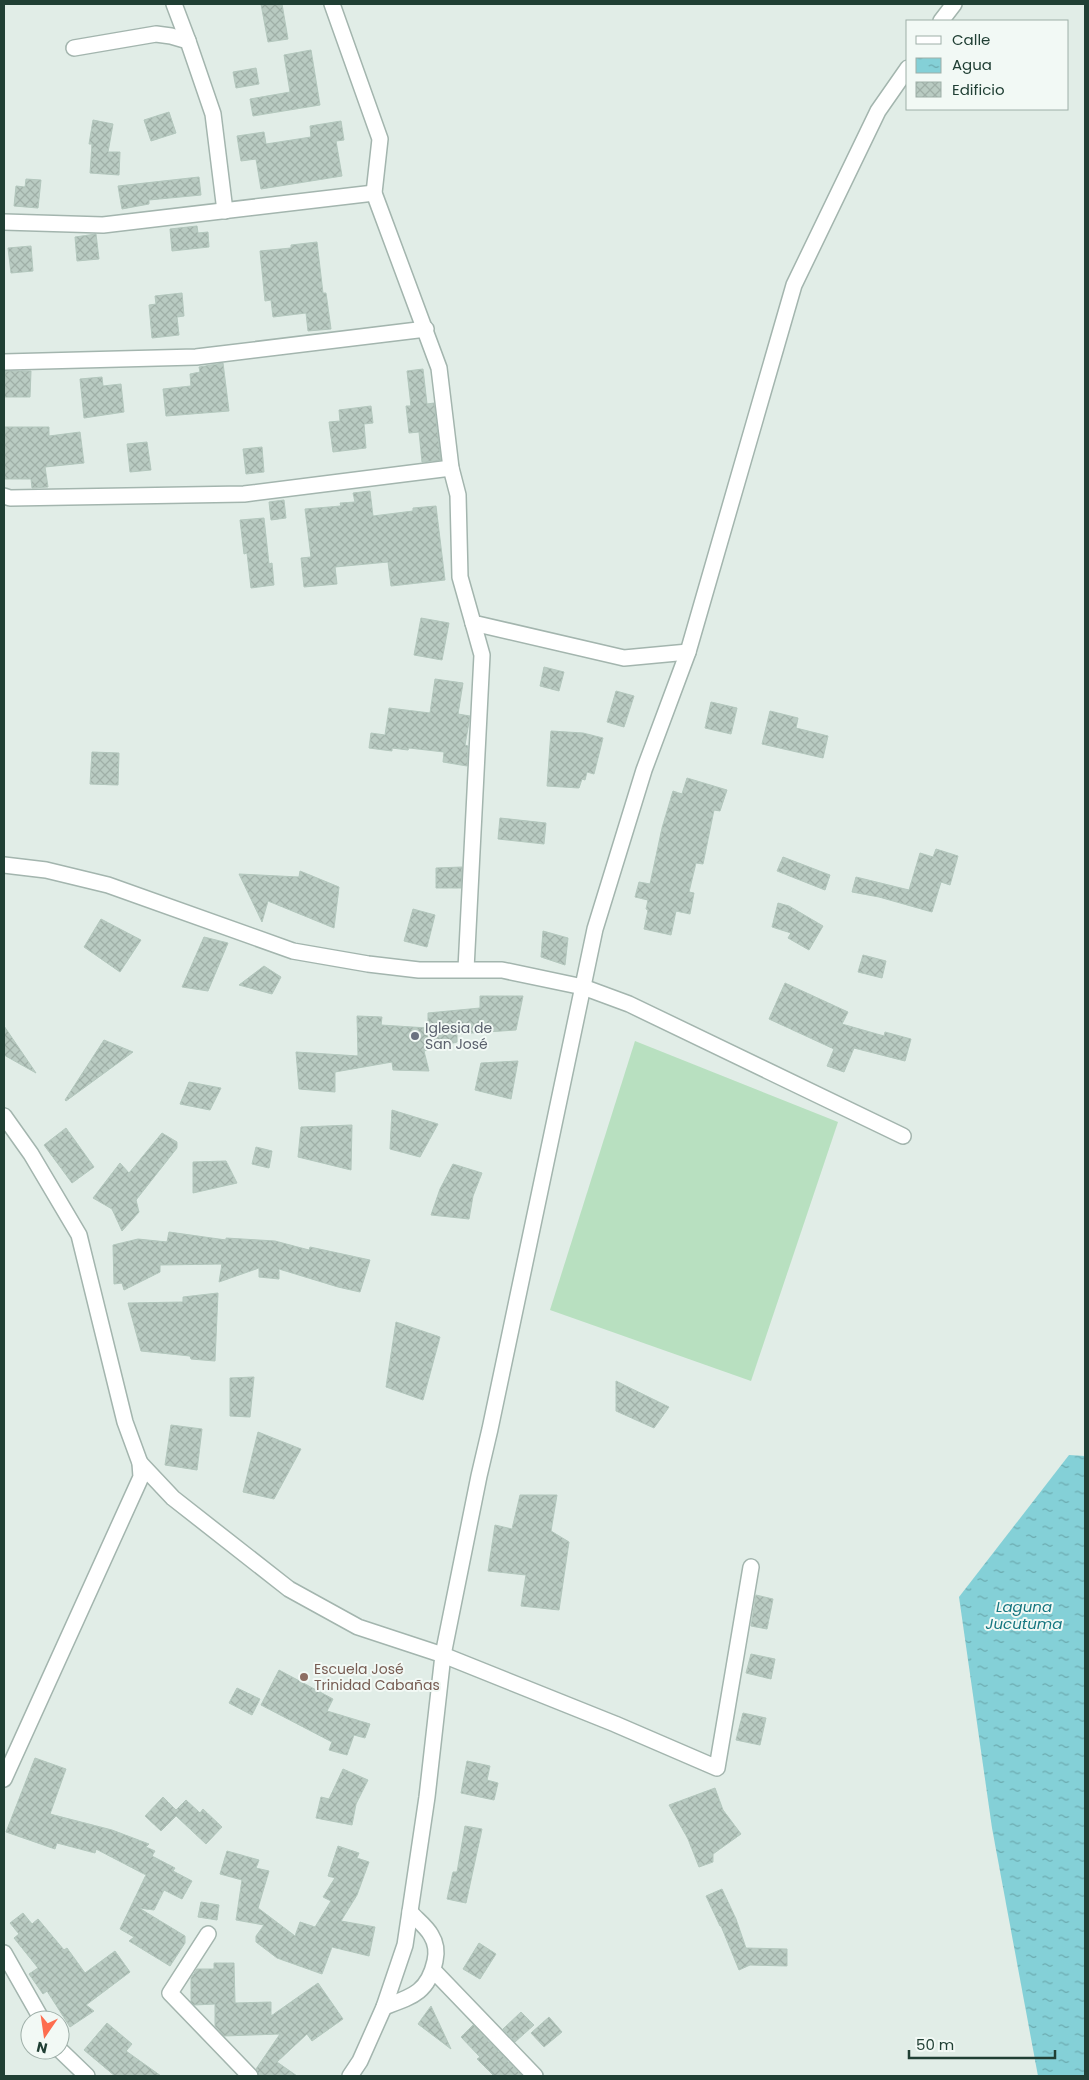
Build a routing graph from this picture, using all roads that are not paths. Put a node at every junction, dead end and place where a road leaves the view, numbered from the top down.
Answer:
1 (174, 4) edge
2 (332, 4) edge
3 (954, 4) edge
4 (942, 20) edge
5 (188, 41) junction
6 (74, 48) dead end
7 (906, 71) edge
8 (374, 193) junction
9 (226, 211) junction
10 (4, 222) edge
11 (426, 329) junction
12 (4, 362) edge
13 (451, 468) junction
14 (4, 496) edge
15 (473, 623) junction
16 (688, 652) junction
17 (4, 865) edge
18 (466, 969) junction
19 (582, 987) junction
20 (4, 1116) edge
21 (903, 1136) dead end
22 (140, 1463) junction
23 (751, 1567) dead end
24 (443, 1655) junction
25 (4, 1779) edge
26 (410, 1912) junction
27 (208, 1934) dead end
28 (4, 1953) edge
29 (433, 1970) junction
30 (384, 2007) junction
31 (36, 2010) edge
32 (70, 2060) edge
33 (87, 2076) edge
34 (250, 2076) edge
35 (350, 2076) edge
36 (535, 2076) edge

1 - 5 street
2 - 8 street
3 - 4 street
5 - 6 street
5 - 9 street
7 - 16 street
8 - 9 street
8 - 11 street
9 - 10 street
11 - 12 street
11 - 13 street
13 - 14 street
13 - 15 street
15 - 16 street
15 - 18 street
16 - 19 street
17 - 18 street
18 - 19 street
19 - 21 street
19 - 24 street
20 - 22 street
22 - 24 street
22 - 25 street
23 - 24 street
24 - 26 street
26 - 29 street
26 - 30 street
27 - 34 street
28 - 31 street
29 - 30 street
29 - 36 street
30 - 35 street
32 - 33 street

